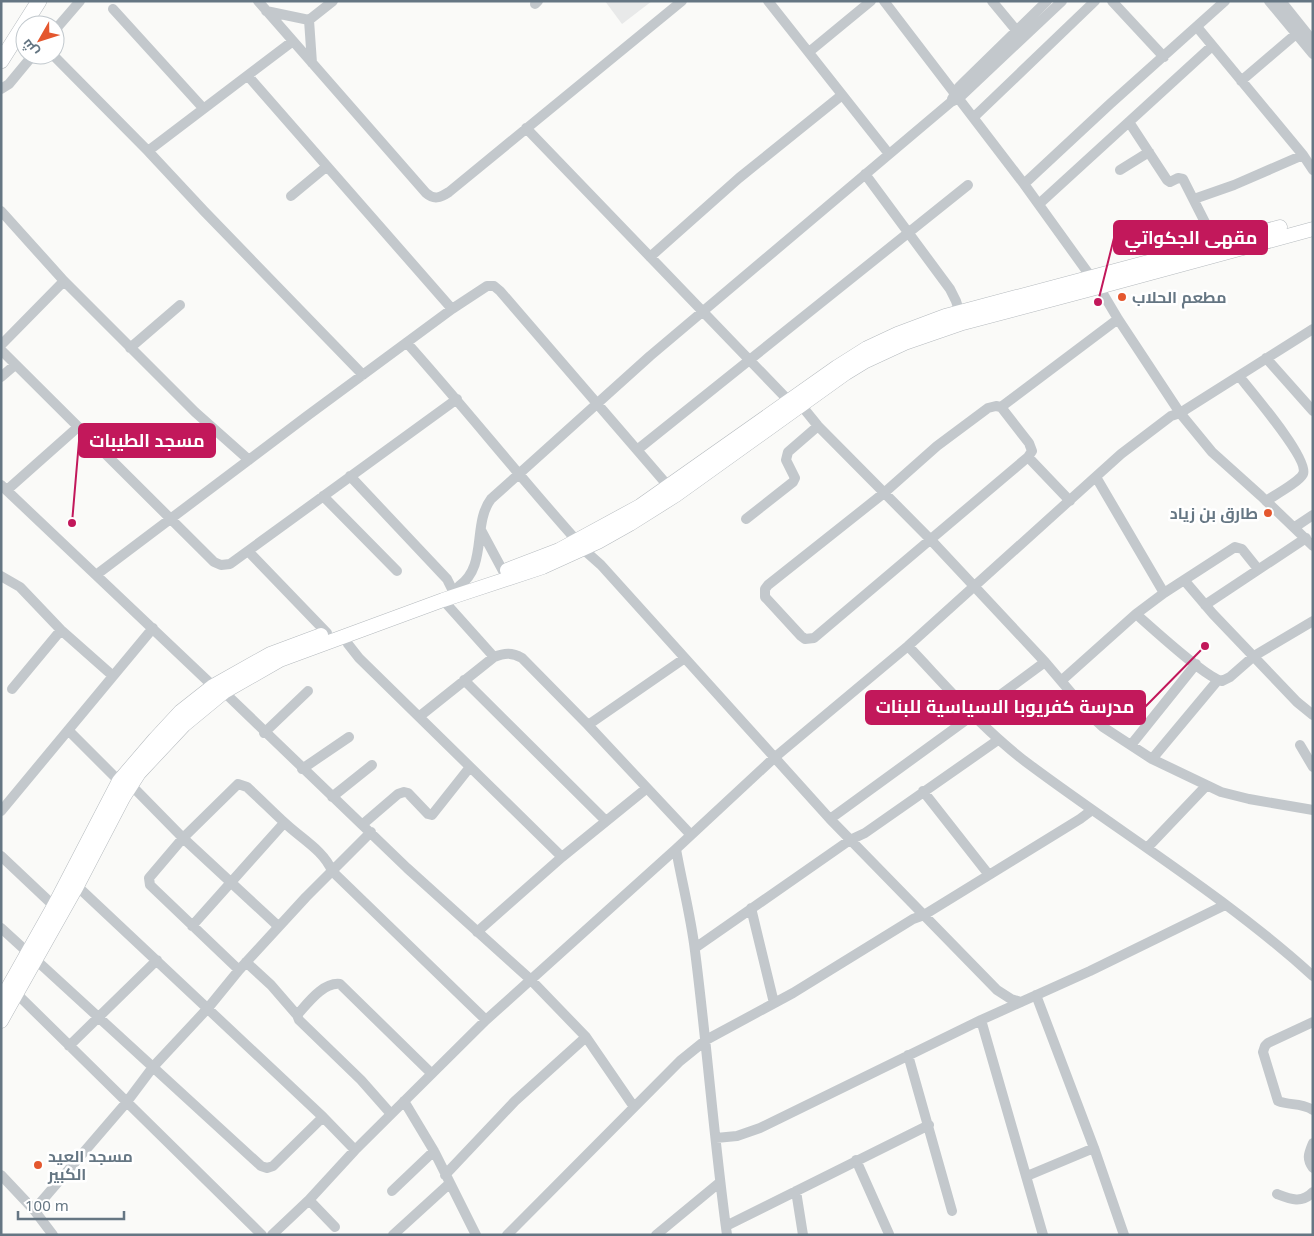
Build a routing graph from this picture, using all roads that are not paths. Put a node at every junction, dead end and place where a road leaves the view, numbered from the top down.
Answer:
1 (29, 1) edge
2 (40, 1) edge
3 (80, 1) edge
4 (258, 1) edge
5 (332, 1) edge
6 (682, 1) edge
7 (768, 1) edge
8 (870, 1) edge
9 (884, 1) edge
10 (992, 1) edge
11 (1047, 1) edge
12 (1062, 1) edge
13 (1095, 1) edge
14 (1112, 1) edge
15 (1225, 1) edge
16 (1269, 1) edge
17 (1281, 1) edge
18 (113, 9) dead end
19 (266, 11) junction
20 (65, 18) edge
21 (309, 20) junction
22 (1197, 27) junction
23 (1016, 30) junction
24 (1296, 34) junction
25 (1313, 41) edge
26 (293, 42) junction
27 (1, 45) edge
28 (1212, 46) junction
29 (808, 52) junction
30 (1313, 54) edge
31 (1164, 57) junction
32 (1, 61) edge
33 (312, 63) junction
34 (25, 65) edge
35 (63, 65) edge
36 (248, 76) junction
37 (1241, 81) junction
38 (1, 90) edge
39 (842, 95) junction
40 (955, 98) junction
41 (203, 108) junction
42 (974, 117) junction
43 (1129, 122) junction
44 (526, 128) junction
45 (148, 151) junction
46 (1149, 152) junction
47 (889, 154) junction
48 (1303, 155) junction
49 (326, 167) junction
50 (1120, 170) dead end
51 (1313, 170) edge
52 (865, 174) junction
53 (1024, 184) junction
54 (968, 185) dead end
55 (291, 196) dead end
56 (1194, 200) junction
57 (1038, 204) junction
58 (1, 211) edge
59 (1313, 220) edge
60 (1313, 228) edge
61 (910, 233) junction
62 (1216, 244) junction
63 (650, 257) junction
64 (1162, 264) junction
65 (64, 281) junction
66 (1095, 282) junction
67 (180, 306) dead end
68 (452, 310) junction
69 (703, 312) junction
70 (961, 318) junction
71 (1118, 319) junction
72 (1313, 329) edge
73 (407, 343) junction
74 (1, 345) edge
75 (130, 348) junction
76 (1, 350) edge
77 (1266, 358) junction
78 (748, 361) junction
79 (16, 365) junction
80 (363, 375) junction
81 (1239, 376) junction
82 (1, 377) edge
83 (457, 399) junction
84 (596, 402) junction
85 (794, 403) junction
86 (1001, 407) junction
87 (1313, 411) edge
88 (1180, 412) junction
89 (818, 426) junction
90 (78, 427) junction
91 (637, 450) junction
92 (1028, 457) junction
93 (249, 460) junction
94 (519, 473) junction
95 (350, 476) junction
96 (1096, 477) junction
97 (4, 487) edge
98 (669, 487) junction
99 (884, 493) junction
100 (323, 496) junction
101 (1266, 500) junction
102 (1070, 501) junction
103 (643, 510) junction
104 (1313, 515) edge
105 (171, 519) junction
106 (746, 519) dead end
107 (1295, 527) junction
108 (481, 530) junction
109 (1306, 538) junction
110 (930, 539) junction
111 (598, 542) junction
112 (580, 545) junction
113 (1313, 546) edge
114 (248, 550) junction
115 (601, 564) junction
116 (1258, 569) junction
117 (397, 571) dead end
118 (503, 571) junction
119 (96, 575) junction
120 (1, 576) edge
121 (1184, 580) junction
122 (975, 587) junction
123 (455, 588) junction
124 (1164, 593) junction
125 (443, 600) junction
126 (1205, 605) junction
127 (1136, 614) junction
128 (1313, 621) edge
129 (153, 628) junction
130 (61, 630) junction
131 (327, 633) junction
132 (345, 636) junction
133 (908, 646) junction
134 (1254, 656) junction
135 (494, 657) junction
136 (685, 658) junction
137 (1044, 662) junction
138 (1196, 664) junction
139 (113, 676) junction
140 (464, 680) junction
141 (1218, 680) junction
142 (1061, 681) junction
143 (12, 689) dead end
144 (218, 689) junction
145 (308, 691) dead end
146 (973, 715) junction
147 (1313, 715) edge
148 (420, 716) junction
149 (588, 725) junction
150 (68, 731) junction
151 (264, 733) junction
152 (349, 737) dead end
153 (998, 740) junction
154 (1131, 745) junction
155 (1300, 745) dead end
156 (774, 758) junction
157 (1152, 759) junction
158 (1312, 763) edge
159 (372, 764) dead end
160 (470, 767) junction
161 (302, 769) junction
162 (125, 783) junction
163 (1206, 786) junction
164 (647, 788) junction
165 (923, 792) junction
166 (332, 797) junction
167 (2, 807) edge
168 (1092, 810) junction
169 (1313, 810) edge
170 (830, 818) junction
171 (606, 821) junction
172 (284, 823) junction
173 (363, 824) junction
174 (371, 832) junction
175 (691, 835) junction
176 (183, 838) junction
177 (850, 840) junction
178 (1147, 848) junction
179 (676, 850) junction
180 (1, 856) edge
181 (562, 857) junction
182 (332, 871) junction
183 (988, 875) junction
184 (231, 882) junction
185 (77, 886) junction
186 (1224, 905) junction
187 (54, 906) junction
188 (751, 908) junction
189 (924, 915) junction
190 (192, 926) junction
191 (278, 926) junction
192 (1, 928) edge
193 (477, 932) junction
194 (695, 948) junction
195 (33, 955) junction
196 (157, 960) junction
197 (242, 966) junction
198 (1313, 976) edge
199 (530, 979) junction
200 (17, 994) junction
201 (1036, 995) junction
202 (1, 1000) edge
203 (1021, 1002) junction
204 (774, 1003) junction
205 (208, 1008) junction
206 (298, 1015) junction
207 (99, 1017) junction
208 (486, 1020) junction
209 (980, 1020) junction
210 (1, 1021) edge
211 (1313, 1022) edge
212 (586, 1037) junction
213 (706, 1040) junction
214 (69, 1046) junction
215 (908, 1055) junction
216 (154, 1067) junction
217 (431, 1073) junction
218 (404, 1101) junction
219 (126, 1103) junction
220 (634, 1107) junction
221 (1313, 1110) edge
222 (391, 1114) junction
223 (323, 1117) junction
224 (929, 1125) junction
225 (716, 1138) junction
226 (1313, 1143) edge
227 (1094, 1148) junction
228 (355, 1150) junction
229 (434, 1151) junction
230 (856, 1160) junction
231 (1313, 1168) edge
232 (1, 1175) edge
233 (1027, 1176) junction
234 (447, 1180) junction
235 (1, 1181) edge
236 (719, 1183) junction
237 (796, 1190) junction
238 (392, 1191) dead end
239 (1313, 1192) edge
240 (20, 1194) junction
241 (1277, 1194) dead end
242 (309, 1200) junction
243 (34, 1210) junction
244 (952, 1211) dead end
245 (335, 1227) dead end
246 (726, 1230) edge
247 (889, 1234) edge
248 (53, 1235) edge
249 (262, 1235) edge
250 (272, 1235) edge
251 (393, 1235) edge
252 (476, 1235) edge
253 (507, 1235) edge
254 (656, 1235) edge
255 (803, 1235) edge
256 (1043, 1235) edge
257 (1124, 1235) edge

1 - 27 highway
2 - 32 highway
3 - 20 street
4 - 19 street
5 - 21 street
6 - 44 street
7 - 29 street
8 - 29 street
9 - 40 street
10 - 23 street
11 - 23 street
12 - 40 street
13 - 42 street
14 - 31 street
15 - 22 street
16 - 24 street
17 - 25 street
18 - 41 street
19 - 21 street
19 - 26 street
21 - 33 street
22 - 28 street
22 - 31 street
23 - 40 street
24 - 30 street
24 - 37 street
26 - 33 street
26 - 36 street
28 - 37 street
28 - 43 street
29 - 39 street
31 - 53 street
33 - 44 street
34 - 38 street
35 - 45 street
36 - 41 street
36 - 49 street
37 - 48 street
39 - 47 street
39 - 63 street
40 - 42 street
40 - 47 street
41 - 45 street
42 - 53 street
43 - 46 street
43 - 57 street
44 - 63 street
45 - 80 street
46 - 50 street
46 - 56 street
47 - 52 street
48 - 51 street
48 - 56 street
49 - 55 street
49 - 68 street
52 - 61 street
52 - 69 street
53 - 57 street
54 - 61 street
56 - 62 street
57 - 66 street
58 - 65 street
59 - 62 main road
60 - 64 main road
61 - 70 street
61 - 78 street
62 - 64 main road
63 - 69 street
64 - 66 main road
65 - 74 street
65 - 75 street
66 - 70 main road
66 - 71 street
67 - 75 street
68 - 73 street
68 - 84 street
69 - 78 street
69 - 84 street
70 - 85 main road
71 - 86 street
71 - 88 street
72 - 77 street
73 - 80 street
73 - 83 street
75 - 93 street
76 - 79 street
77 - 81 street
77 - 87 street
78 - 85 street
78 - 91 street
79 - 82 street
79 - 90 street
80 - 93 street
81 - 88 street
81 - 101 street
83 - 94 street
83 - 95 street
84 - 91 street
84 - 94 street
85 - 89 street
85 - 98 main road
85 - 103 main road
86 - 92 street
86 - 99 street
88 - 96 street
88 - 101 street
89 - 99 street
89 - 106 street
90 - 97 street
90 - 105 street
91 - 98 street
92 - 102 street
92 - 110 street
93 - 105 street
94 - 108 street
94 - 112 street
95 - 100 street
95 - 123 street
96 - 102 street
96 - 124 street
97 - 119 street
98 - 103 main road
99 - 110 street
99 - 110 street
100 - 114 street
100 - 117 street
101 - 107 street
102 - 122 street
103 - 111 main road
103 - 112 main road
104 - 107 street
105 - 114 street
105 - 119 street
107 - 109 street
108 - 118 street
108 - 123 street
109 - 113 street
109 - 116 street
110 - 122 street
111 - 112 main road
111 - 115 street
112 - 115 street
112 - 118 main road
112 - 125 main road
114 - 131 street
115 - 136 street
116 - 121 street
116 - 126 street
118 - 123 main road
119 - 129 street
120 - 130 street
121 - 124 street
121 - 126 street
122 - 133 street
122 - 137 street
123 - 131 main road
124 - 127 street
125 - 132 main road
125 - 135 street
126 - 134 street
127 - 138 street
127 - 142 street
128 - 134 street
129 - 139 street
129 - 144 street
130 - 139 street
130 - 143 street
131 - 144 main road
132 - 144 main road
132 - 148 street
133 - 146 street
133 - 156 street
134 - 141 street
134 - 147 street
135 - 140 street
135 - 149 street
136 - 149 street
136 - 156 street
137 - 142 street
137 - 146 street
138 - 141 street
138 - 154 street
139 - 150 street
140 - 148 street
140 - 171 street
141 - 157 street
142 - 154 street
144 - 151 street
144 - 162 main road
145 - 151 street
146 - 153 street
146 - 170 street
148 - 160 street
149 - 164 street
150 - 162 street
150 - 167 street
151 - 161 street
152 - 161 street
153 - 165 street
153 - 168 street
154 - 157 street
155 - 158 street
156 - 170 street
156 - 175 street
157 - 163 street
159 - 166 street
160 - 173 street
160 - 181 street
161 - 166 street
162 - 176 street
162 - 185 main road
162 - 187 main road
163 - 169 street
163 - 178 street
164 - 171 street
164 - 175 street
165 - 177 street
165 - 183 street
166 - 173 street
168 - 178 street
168 - 183 street
170 - 177 street
171 - 181 street
172 - 176 street
172 - 182 street
172 - 184 street
173 - 174 street
174 - 182 street
174 - 193 street
175 - 179 street
176 - 184 street
176 - 190 street
177 - 188 street
177 - 189 street
178 - 186 street
179 - 194 street
179 - 199 street
180 - 187 street
181 - 193 street
182 - 191 street
182 - 208 street
183 - 189 street
184 - 190 street
184 - 191 street
185 - 195 main road
185 - 196 street
186 - 198 street
186 - 201 street
187 - 195 main road
188 - 194 street
188 - 204 street
189 - 203 street
189 - 204 street
190 - 197 street
191 - 197 street
192 - 195 street
193 - 199 street
194 - 213 street
195 - 200 main road
195 - 202 main road
195 - 207 street
196 - 205 street
196 - 207 street
197 - 205 street
197 - 206 street
199 - 208 street
199 - 212 street
200 - 210 main road
200 - 214 street
201 - 203 street
201 - 227 street
203 - 209 street
204 - 213 street
205 - 216 street
205 - 223 street
206 - 217 street
206 - 222 street
207 - 214 street
207 - 216 street
208 - 217 street
209 - 215 street
209 - 233 street
211 - 221 street
212 - 220 street
212 - 234 street
213 - 220 street
213 - 225 street
214 - 219 street
215 - 224 street
215 - 225 street
216 - 219 street
216 - 223 street
217 - 218 street
218 - 222 street
218 - 229 street
219 - 243 street
219 - 249 street
220 - 253 street
222 - 228 street
223 - 228 street
224 - 230 street
224 - 244 street
225 - 236 street
226 - 231 street
227 - 233 street
227 - 257 street
228 - 242 street
229 - 234 street
229 - 238 street
230 - 237 street
230 - 247 street
232 - 240 street
233 - 256 street
234 - 251 street
234 - 252 street
235 - 240 street
236 - 246 street
236 - 254 street
237 - 246 street
237 - 255 street
239 - 241 street
240 - 243 street
242 - 245 street
242 - 250 street
243 - 248 street

